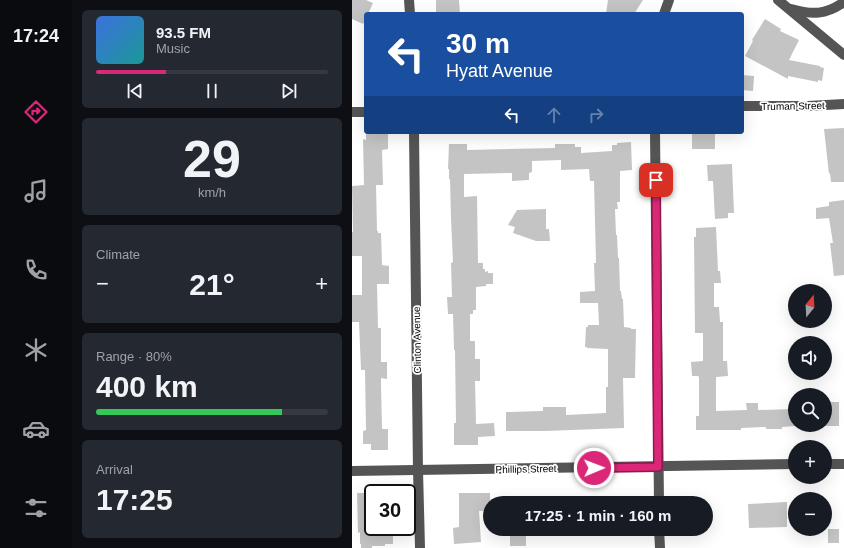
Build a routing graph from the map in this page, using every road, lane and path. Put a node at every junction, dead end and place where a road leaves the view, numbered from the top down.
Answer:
1 (409, 0) edge
2 (669, 0) edge
3 (778, 0) edge
4 (844, 2) edge
5 (788, 9) junction
6 (410, 12) edge
7 (665, 12) edge
8 (844, 55) edge
9 (844, 104) edge
10 (744, 106) edge
11 (352, 112) edge
12 (364, 112) edge
13 (414, 134) edge
14 (655, 134) edge
15 (788, 464) edge
16 (832, 464) edge
17 (844, 464) edge
18 (658, 467) junction
19 (418, 470) junction
20 (352, 471) edge
21 (659, 496) edge
22 (659, 536) edge
23 (420, 548) edge
24 (660, 548) edge

1 - 6 street
2 - 7 street
3 - 5 street
4 - 5 street
5 - 8 street
9 - 10 street, Truman Street
11 - 12 street
13 - 19 street, Clinton Avenue
14 - 18 street
15 - 18 street, Phillips Street
16 - 17 street
18 - 19 street, Phillips Street
18 - 21 street
19 - 20 street, Phillips Street
19 - 23 street, Clinton Avenue
22 - 24 street

